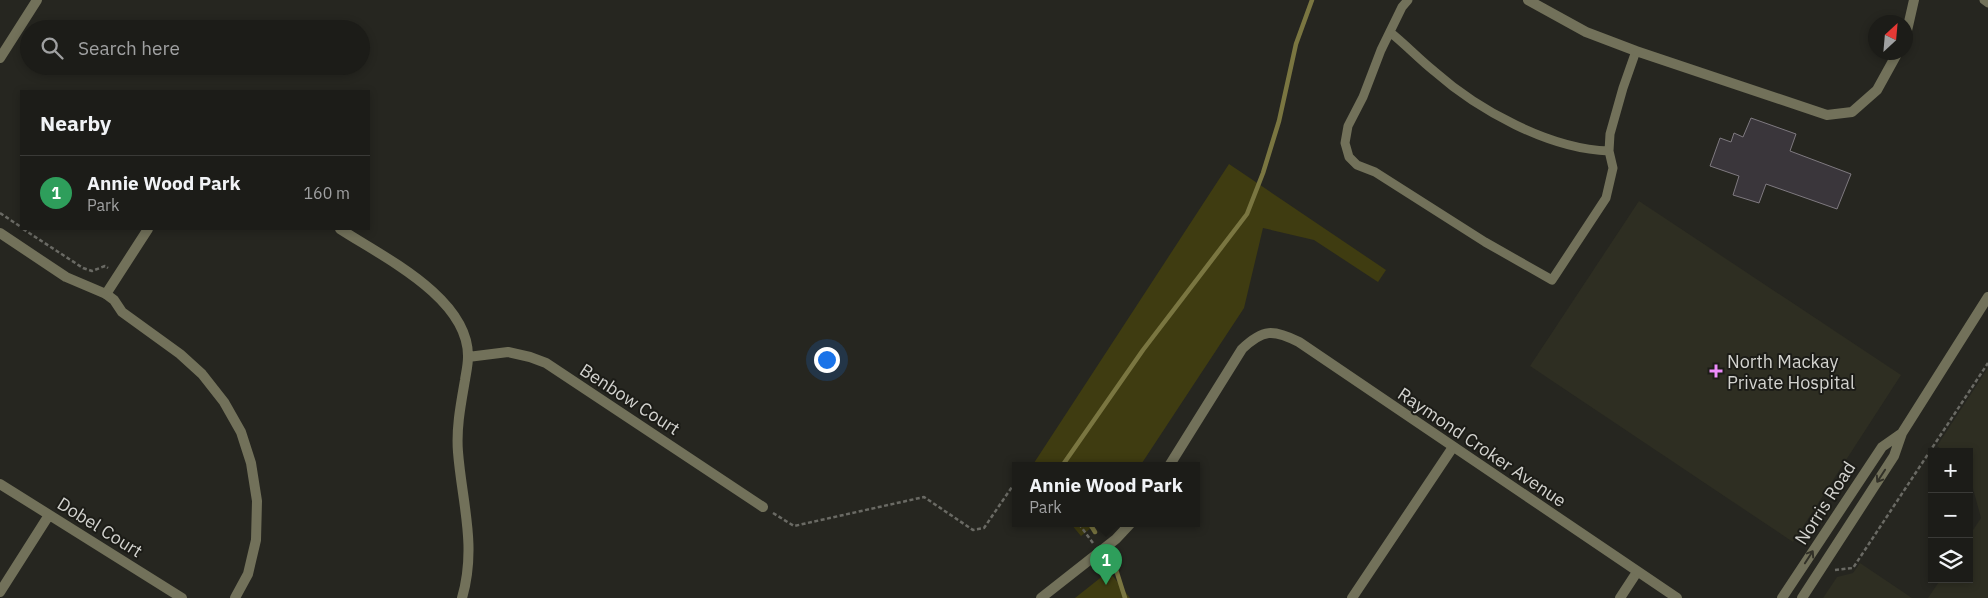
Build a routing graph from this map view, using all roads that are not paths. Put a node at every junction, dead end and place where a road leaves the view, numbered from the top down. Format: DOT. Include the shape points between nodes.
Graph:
graph roads {
  1 [pos="38,0"];
  2 [pos="1408,0"];
  3 [pos="1528,0"];
  4 [pos="1914,0"];
  5 [pos="1984,0"];
  6 [pos="1988,3"];
  7 [pos="1911,15"];
  8 [pos="25,20"];
  9 [pos="20,27"];
  10 [pos="1391,33"];
  11 [pos="1636,51"];
  12 [pos="0,58"];
  13 [pos="1894,60"];
  14 [pos="1609,151"];
  15 [pos="147,230"];
  16 [pos="342,230"];
  17 [pos="0,233"];
  18 [pos="106,294"];
  19 [pos="1988,297"];
  20 [pos="468,357"];
  21 [pos="1902,432"];
  22 [pos="1453,447"];
  23 [pos="1172,462"];
  24 [pos="0,484"];
  25 [pos="763,506"];
  26 [pos="49,515"];
  27 [pos="1127,527"];
  28 [pos="1637,572"];
  29 [pos="0,592"];
  30 [pos="182,598"];
  31 [pos="235,598"];
  32 [pos="462,598"];
  33 [pos="1041,598"];
  34 [pos="1352,598"];
  35 [pos="1620,598"];
  36 [pos="1677,598"];
  37 [pos="1782,598"];
  38 [pos="1802,598"];
  1 -- 8 [label="street"];
  2 -- 10 [label="lane"];
  3 -- 11 [label="street" via="1586,32"];
  4 -- 7 [label="street"];
  5 -- 6 [label="lane"];
  9 -- 12 [label="street"];
  10 -- 14 [label="lane" via="1460,91 1516,126 1580,147"];
  10 -- 14 [label="lane" via="1348,126 1345,143 1349,157 1357,165 1374,172 1552,280 1606,198 1613,168"];
  11 -- 13 [label="street" via="1827,115 1852,112 1877,90"];
  11 -- 14 [label="lane" via="1615,114"];
  15 -- 18 [label="street"];
  16 -- 20 [label="street" via="429,288 450,309 463,329"];
  17 -- 18 [label="street" via="66,277"];
  18 -- 31 [label="street" via="122,312 202,374 224,402 241,432 251,463 257,501 256,540 248,574"];
  19 -- 21 [label="street, Norris Road"];
  20 -- 25 [label="street, Benbow Court" via="508,352 546,363"];
  20 -- 32 [label="street" via="458,451 470,548"];
  37 -- 21 [label="street, Norris Road, one-way" via="1882,447"];
  21 -- 38 [label="street, Norris Road, one-way" via="1894,456"];
  22 -- 23 [label="street, Raymond Croker Avenue" via="1299,342 1282,334 1266,333 1254,338 1242,350"];
  22 -- 28 [label="street, Raymond Croker Avenue"];
  22 -- 34 [label="street"];
  24 -- 26 [label="street, Dobel Court"];
  26 -- 29 [label="street"];
  26 -- 30 [label="street, Dobel Court"];
  27 -- 33 [label="street"];
  28 -- 35 [label="street"];
  28 -- 36 [label="street, Raymond Croker Avenue"];
}
